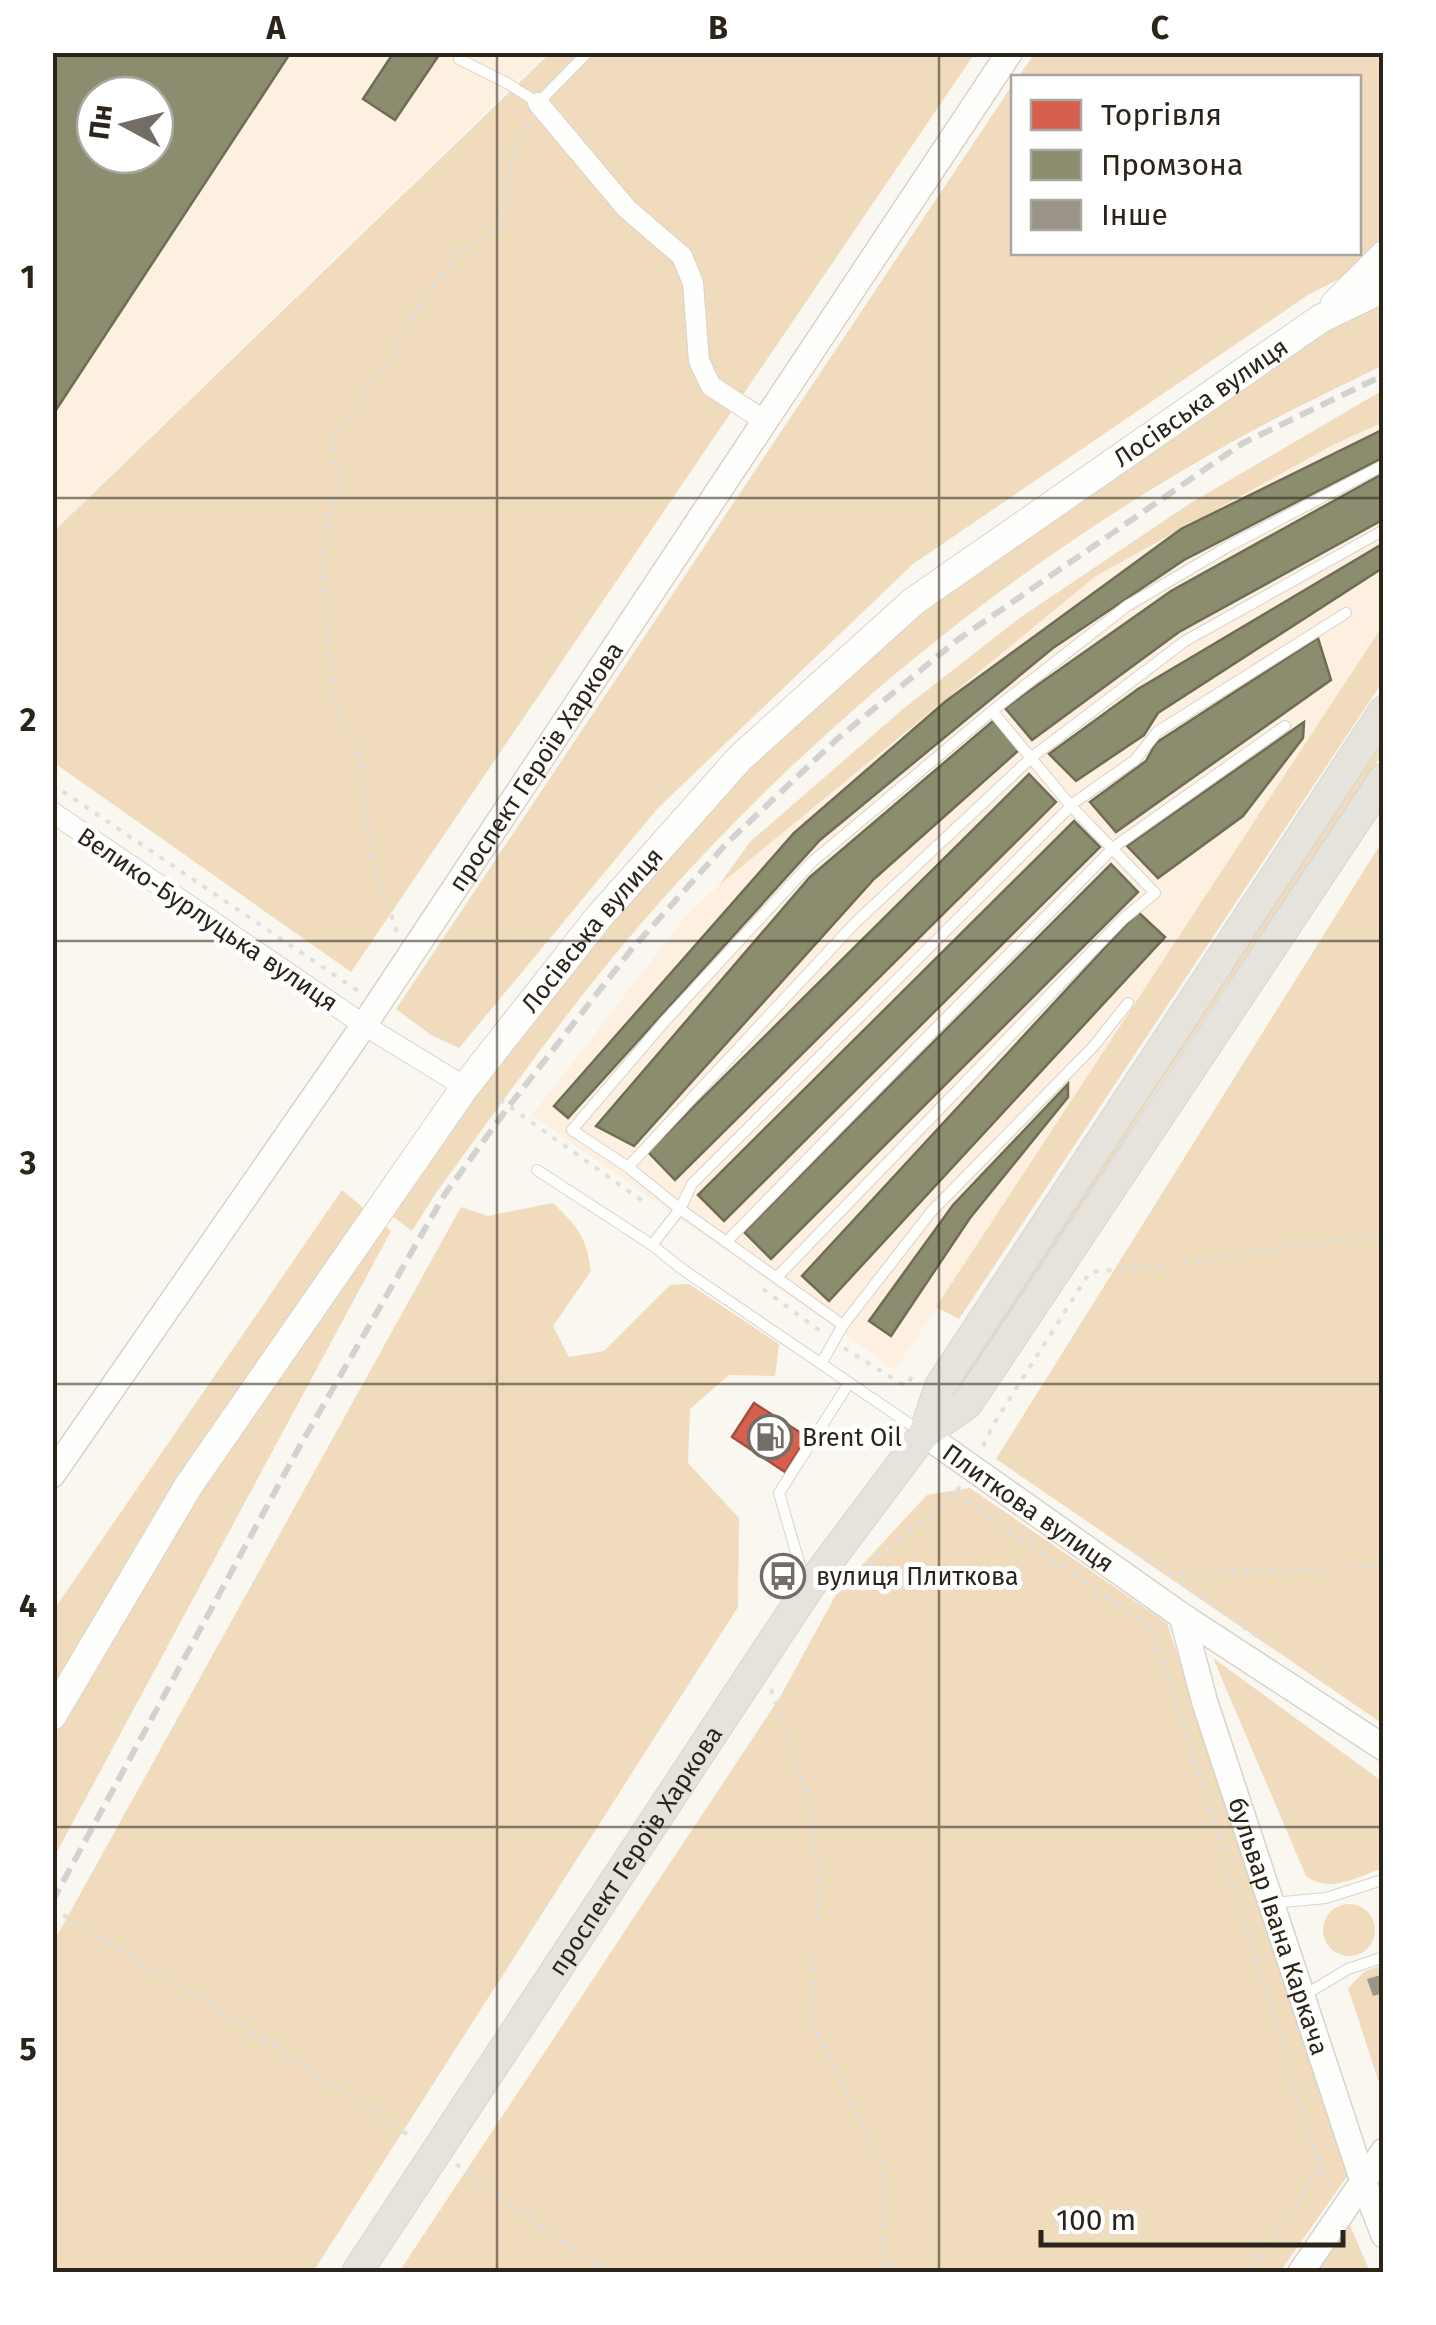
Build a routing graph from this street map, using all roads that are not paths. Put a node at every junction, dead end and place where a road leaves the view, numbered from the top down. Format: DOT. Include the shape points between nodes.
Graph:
graph roads {
  1 [pos="588,52"];
  2 [pos="1010,52"];
  3 [pos="459,59"];
  4 [pos="538,103"];
  5 [pos="1384,255"];
  6 [pos="1384,288"];
  7 [pos="1320,319"];
  8 [pos="765,421"];
  9 [pos="1384,465"];
  10 [pos="1384,530"];
  11 [pos="1346,613"];
  12 [pos="992,711"];
  13 [pos="1384,711"];
  14 [pos="1286,726"];
  15 [pos="1032,757"];
  16 [pos="1384,778"];
  17 [pos="1071,806"];
  18 [pos="52,812"];
  19 [pos="1114,848"];
  20 [pos="1128,1003"];
  21 [pos="371,1015"];
  22 [pos="465,1087"];
  23 [pos="628,1167"];
  24 [pos="536,1170"];
  25 [pos="680,1208"];
  26 [pos="727,1241"];
  27 [pos="652,1245"];
  28 [pos="777,1277"];
  29 [pos="843,1325"];
  30 [pos="821,1364"];
  31 [pos="849,1383"];
  32 [pos="924,1434"];
  33 [pos="52,1475"];
  34 [pos="808,1590"];
  35 [pos="1182,1616"];
  36 [pos="52,1716"];
  37 [pos="1384,1748"];
  38 [pos="1384,1883"];
  39 [pos="1271,1903"];
  40 [pos="1384,1957"];
  41 [pos="1302,1997"];
  42 [pos="1384,2151"];
  43 [pos="1363,2182"];
  44 [pos="1384,2235"];
  45 [pos="358,2272"];
  46 [pos="1301,2272"];
  1 -- 4 [label="lane"];
  2 -- 8 [label="street, проспект Героїв Харкова"];
  3 -- 4 [label="lane"];
  4 -- 8 [label="street" via="627,209 682,256 693,283 699,360 711,386"];
  5 -- 7 [label="main road"];
  6 -- 7 [label="main road"];
  7 -- 22 [label="main road, Лосівська вулиця" via="914,601 740,758 598,918"];
  8 -- 21 [label="street, проспект Героїв Харкова"];
  9 -- 12 [label="lane" via="1127,606"];
  10 -- 15 [label="lane" via="1184,641"];
  11 -- 17 [label="lane" via="1157,732 1135,760"];
  12 -- 15 [label="lane"];
  12 -- 23 [label="lane" via="812,862 572,1130"];
  13 -- 32 [label="main road, проспект Героїв Харкова" via="940,1386"];
  14 -- 19 [label="lane"];
  15 -- 17 [label="lane"];
  15 -- 23 [label="lane" via="855,923"];
  16 -- 32 [label="main road, проспект Героїв Харкова" via="967,1404"];
  17 -- 19 [label="lane"];
  17 -- 25 [label="lane" via="692,1184"];
  18 -- 21 [label="street, Велико-Бурлуцька вулиця"];
  19 -- 26 [label="lane"];
  19 -- 28 [label="lane" via="1155,893"];
  20 -- 29 [label="lane" via="1094,1047 931,1212"];
  21 -- 22 [label="street"];
  21 -- 33 [label="street, проспект Героїв Харкова"];
  22 -- 36 [label="main road, Лосівська вулиця" via="189,1485"];
  23 -- 25 [label="lane"];
  24 -- 27 [label="lane, Плиткова вулиця"];
  25 -- 26 [label="lane"];
  25 -- 27 [label="lane"];
  26 -- 28 [label="lane"];
  27 -- 30 [label="lane, Плиткова вулиця"];
  28 -- 29 [label="lane"];
  29 -- 30 [label="lane"];
  30 -- 31 [label="lane, Плиткова вулиця"];
  31 -- 32 [label="lane, Плиткова вулиця"];
  31 -- 34 [label="lane" via="779,1492"];
  32 -- 34 [label="main road, проспект Героїв Харкова"];
  32 -- 35 [label="street, Плиткова вулиця"];
  34 -- 45 [label="main road, проспект Героїв Харкова"];
  35 -- 37 [label="street, Плиткова вулиця"];
  35 -- 39 [label="street, бульвар Івана Каркача"];
  38 -- 39 [label="lane"];
  39 -- 41 [label="street, бульвар Івана Каркача"];
  40 -- 41 [label="lane"];
  41 -- 43 [label="street, бульвар Івана Каркача"];
  42 -- 43 [label="street"];
  43 -- 44 [label="street, бульвар Івана Каркача"];
  43 -- 46 [label="street"];
}
